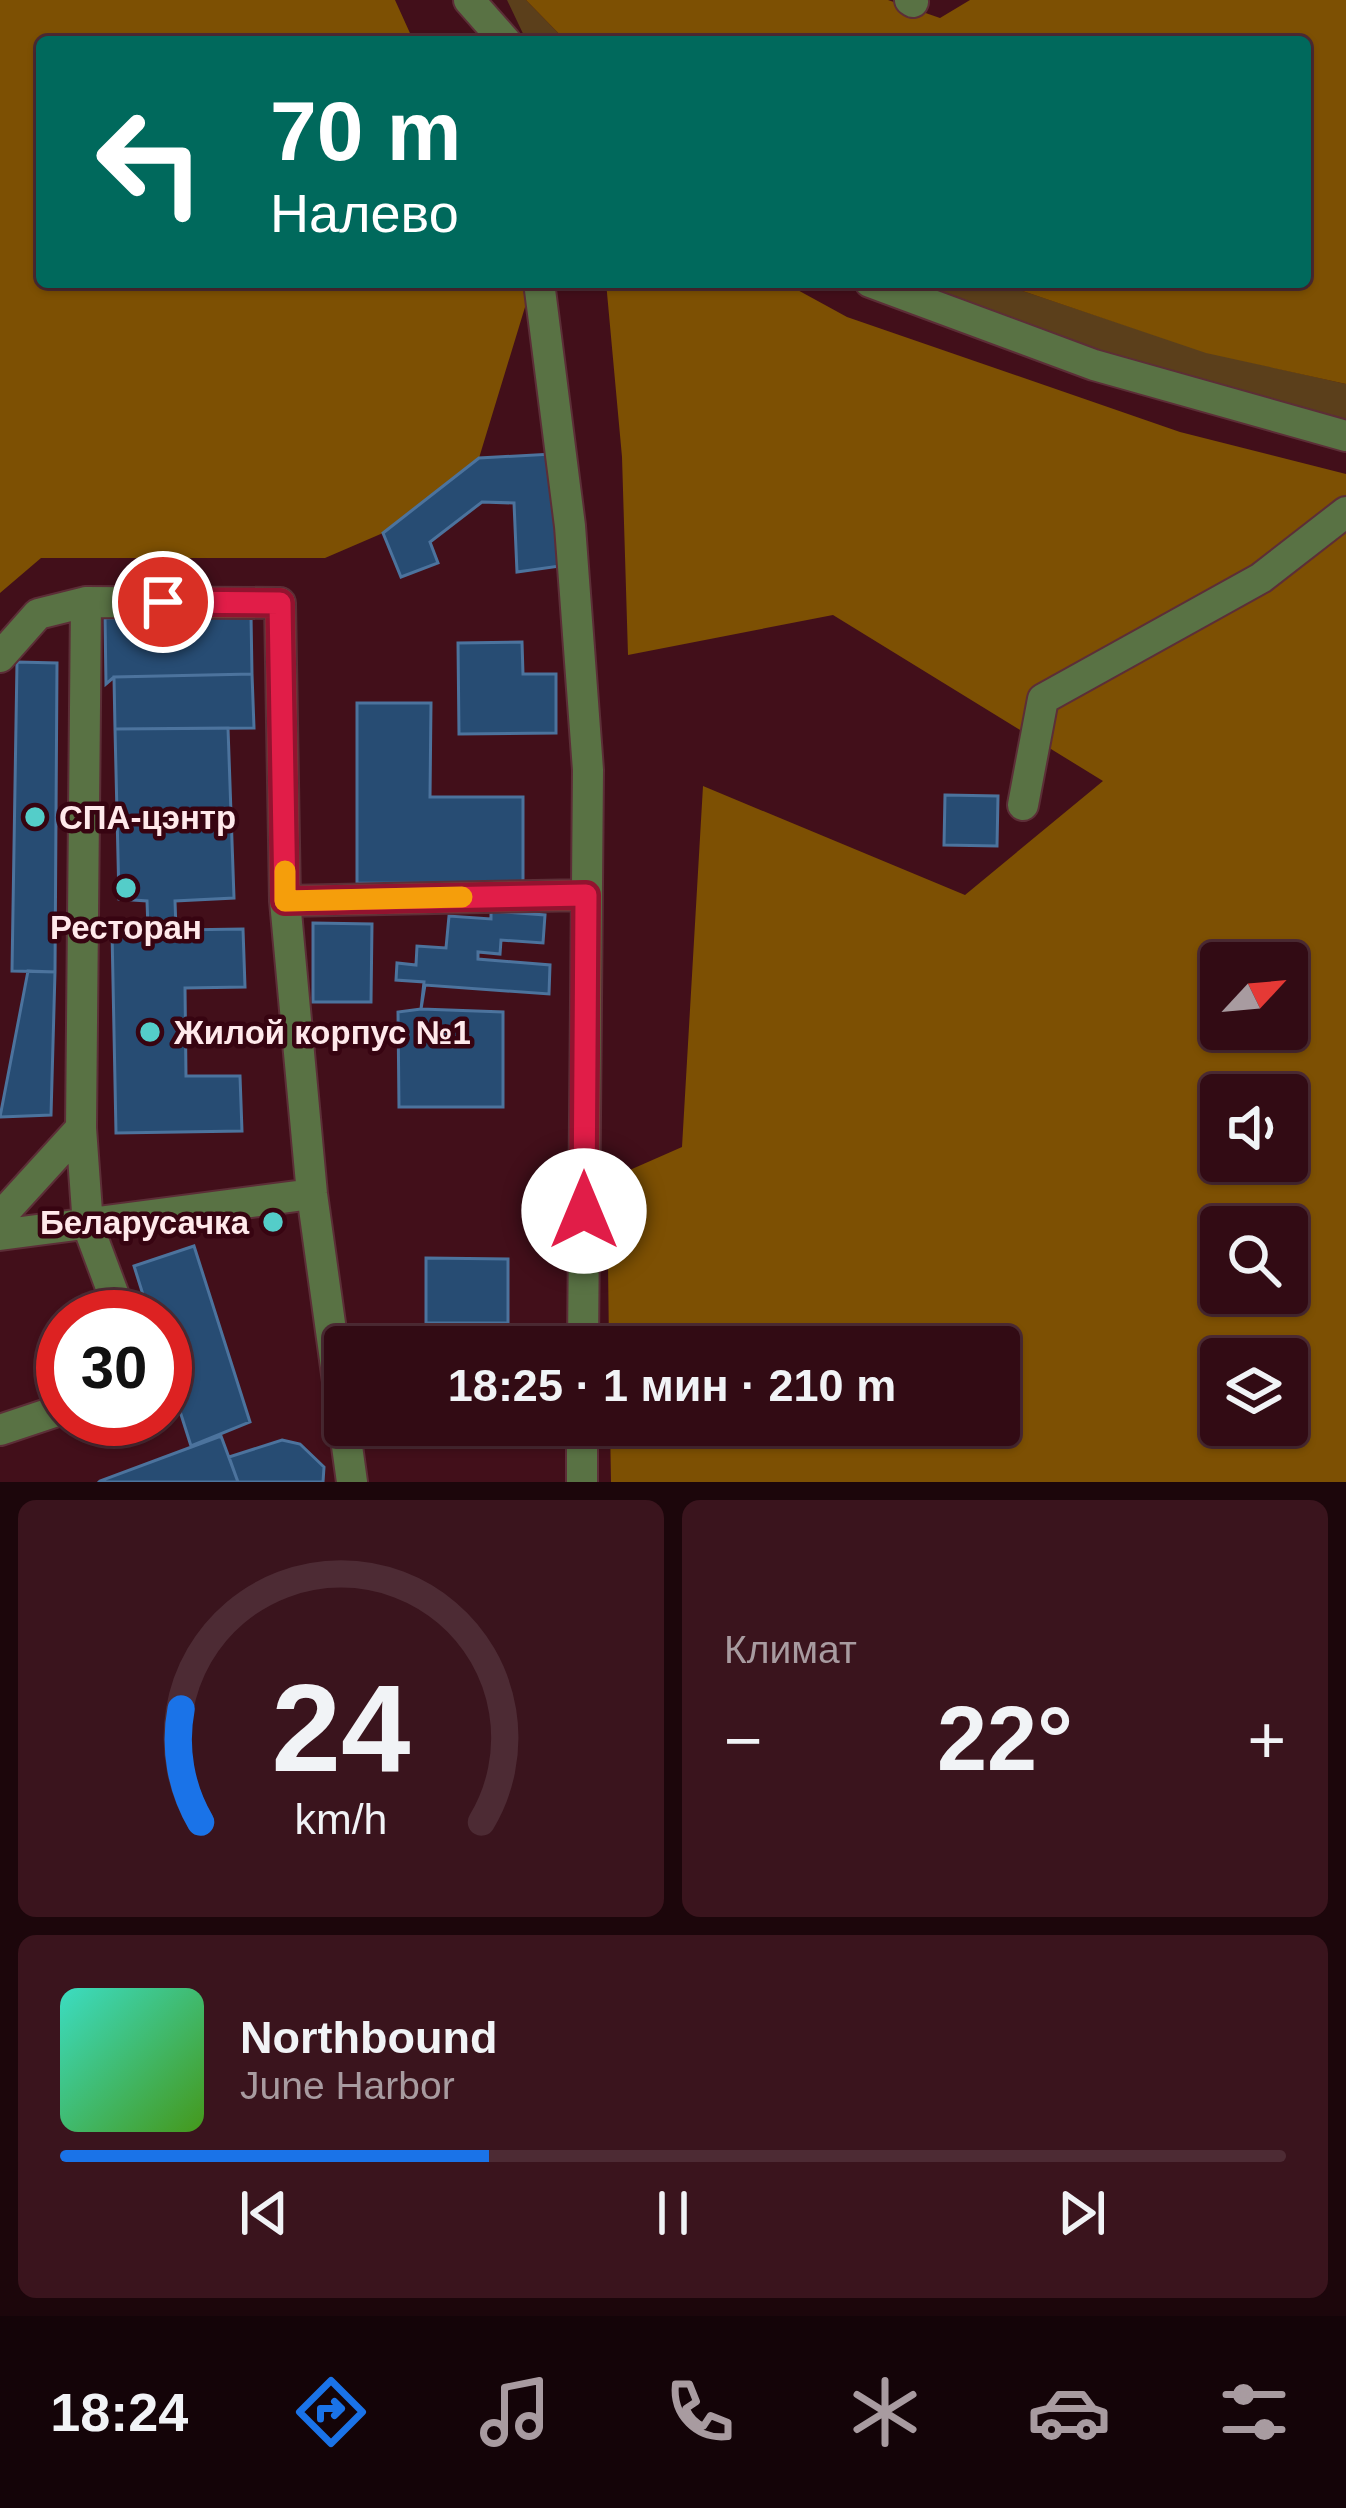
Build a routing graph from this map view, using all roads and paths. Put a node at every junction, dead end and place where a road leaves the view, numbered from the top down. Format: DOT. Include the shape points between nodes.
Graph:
graph roads {
  1 [pos="470,0"];
  2 [pos="501,36"];
  3 [pos="539,288"];
  4 [pos="886,288"];
  5 [pos="1346,436"];
  6 [pos="1346,512"];
  7 [pos="86,602"];
  8 [pos="0,657"];
  9 [pos="1023,805"];
  10 [pos="586,895"];
  11 [pos="285,901"];
  12 [pos="81,1129"];
  13 [pos="312,1194"];
  14 [pos="0,1217"];
  15 [pos="88,1226"];
  16 [pos="0,1235"];
  17 [pos="112,1290"];
  18 [pos="583,1326"];
  19 [pos="36,1418"];
  20 [pos="0,1430"];
  21 [pos="582,1446"];
  22 [pos="352,1482"];
  23 [pos="582,1482"];
  1 -- 2 [label="street"];
  3 -- 10 [label="street" via="581,651"];
  4 -- 5 [label="street" via="1094,365"];
  6 -- 9 [label="street" via="1261,578 1043,699"];
  7 -- 8 [label="street" via="38,614"];
  7 -- 11 [label="street" via="280,603"];
  7 -- 12 [label="street"];
  10 -- 11 [label="street"];
  10 -- 18 [label="street"];
  11 -- 13 [label="street"];
  12 -- 14 [label="street"];
  12 -- 15 [label="street"];
  13 -- 15 [label="street"];
  13 -- 22 [label="street"];
  15 -- 16 [label="street"];
  15 -- 17 [label="street"];
  19 -- 20 [label="street"];
  21 -- 23 [label="street"];
}
